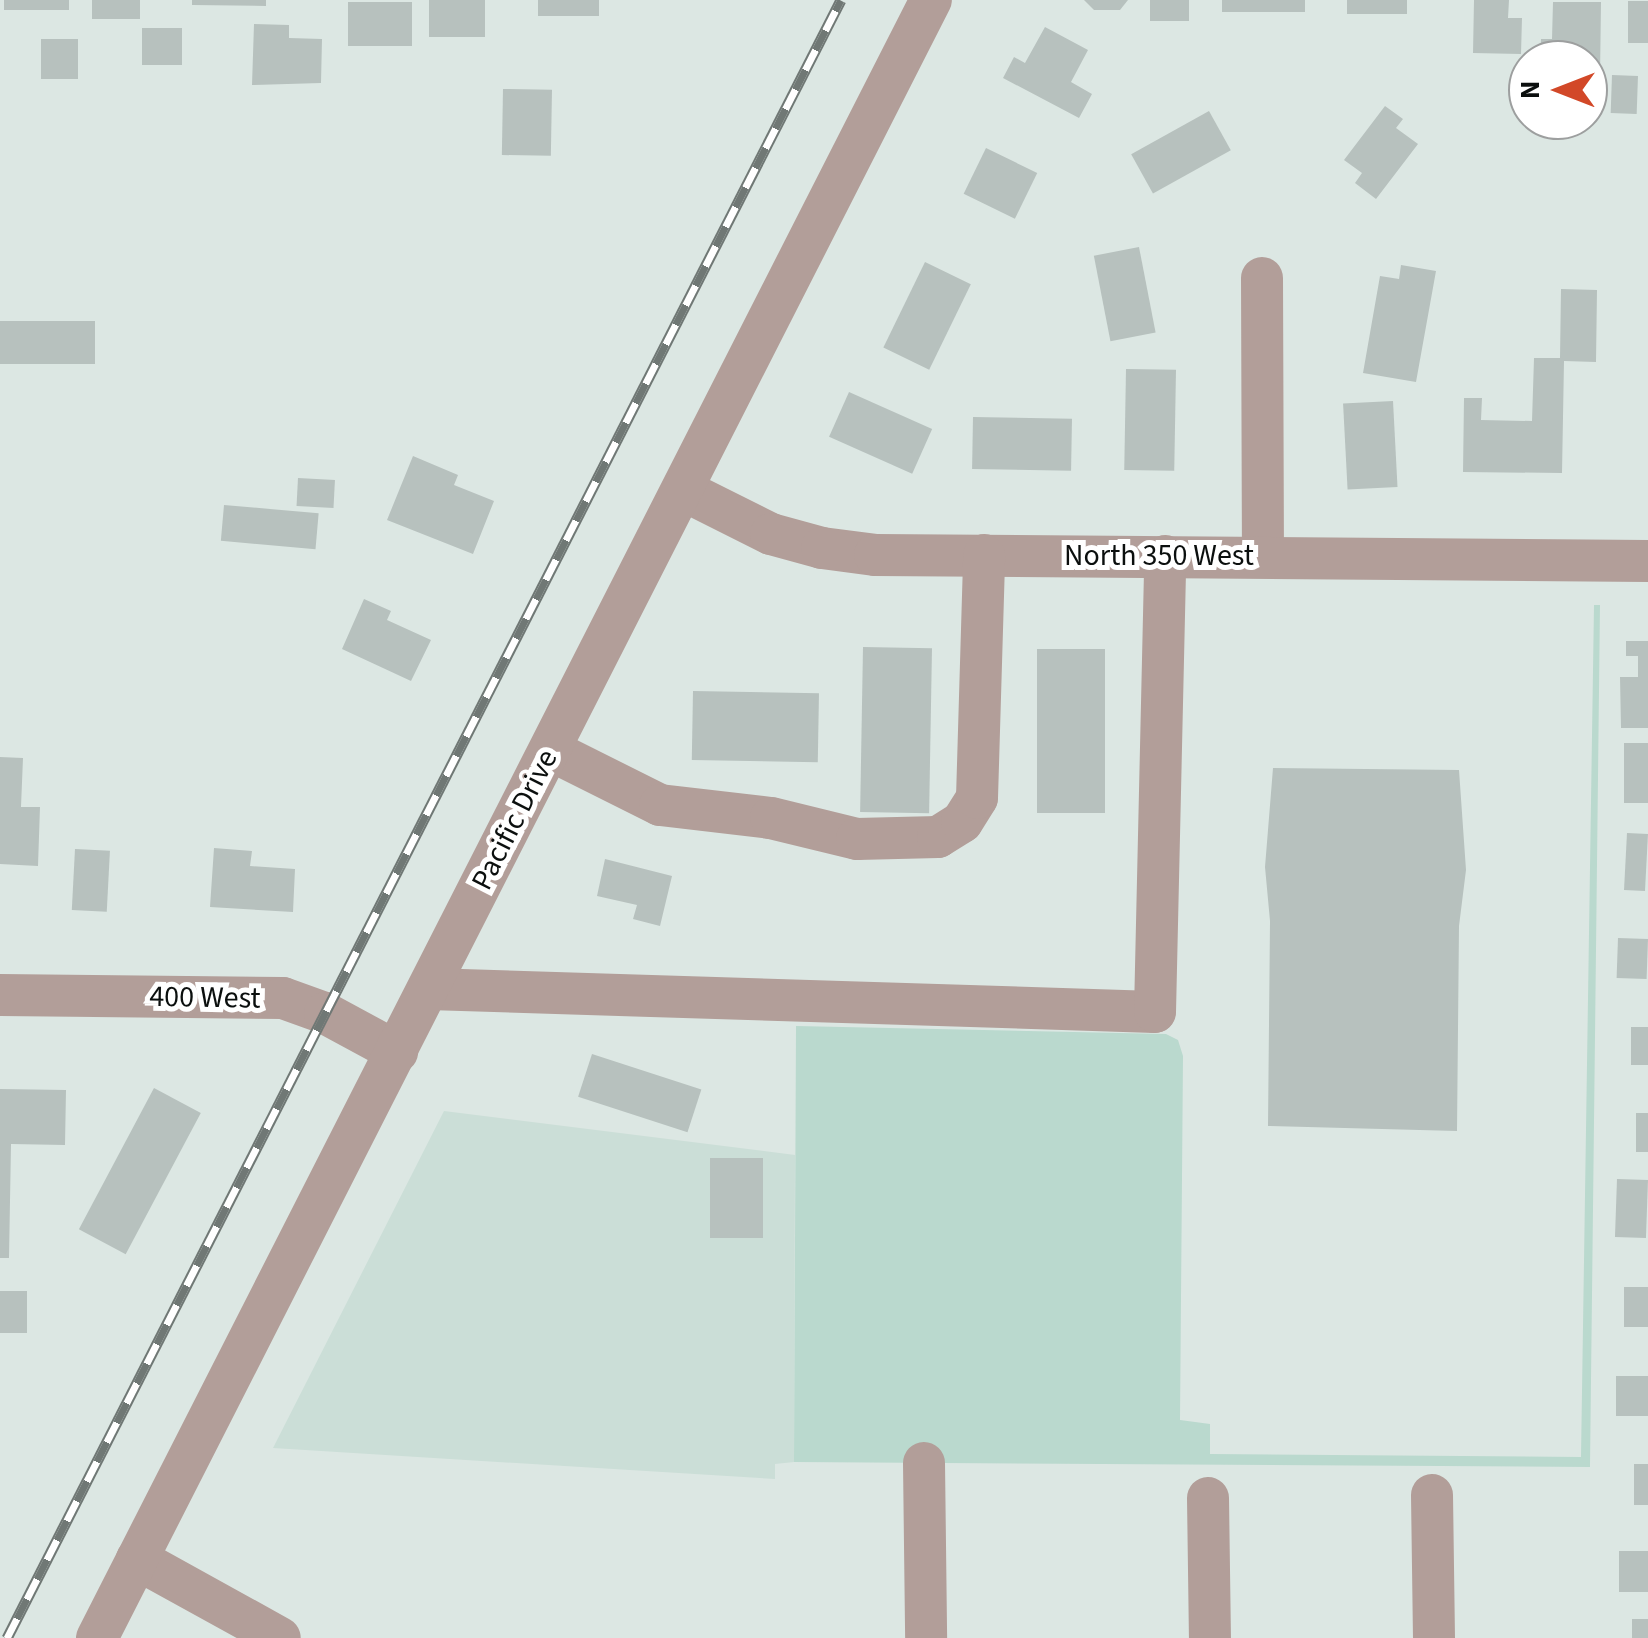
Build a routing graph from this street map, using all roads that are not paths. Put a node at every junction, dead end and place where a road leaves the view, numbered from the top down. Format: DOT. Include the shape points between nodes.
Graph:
graph roads {
  1 [pos="930,0"];
  2 [pos="1262,278"];
  3 [pos="683,490"];
  4 [pos="984,555"];
  5 [pos="1165,556"];
  6 [pos="1264,556"];
  7 [pos="1648,561"];
  8 [pos="550,750"];
  9 [pos="429,989"];
  10 [pos="0,996"];
  11 [pos="397,1052"];
  12 [pos="924,1463"];
  13 [pos="1432,1495"];
  14 [pos="1208,1498"];
  15 [pos="137,1559"];
  16 [pos="97,1638"];
  17 [pos="280,1638"];
  18 [pos="926,1638"];
  19 [pos="1210,1638"];
  20 [pos="1434,1638"];
  1 -- 3 [label="street, Pacific Drive"];
  2 -- 6 [label="street"];
  3 -- 4 [label="street, North 350 West" via="771,534 822,548"];
  3 -- 8 [label="street, Pacific Drive"];
  4 -- 5 [label="street, North 350 West"];
  4 -- 8 [label="street" via="977,798 962,822 938,837 857,838 771,818 660,806"];
  5 -- 6 [label="street, North 350 West"];
  5 -- 9 [label="street" via="1155,1012"];
  6 -- 7 [label="street, North 350 West"];
  8 -- 9 [label="street, Pacific Drive"];
  9 -- 11 [label="street, Pacific Drive"];
  10 -- 11 [label="street, 400 West" via="283,998"];
  11 -- 15 [label="street, Pacific Drive"];
  12 -- 18 [label="street"];
  13 -- 20 [label="street"];
  14 -- 19 [label="street"];
  15 -- 16 [label="street, Pacific Drive"];
  15 -- 17 [label="street"];
}
